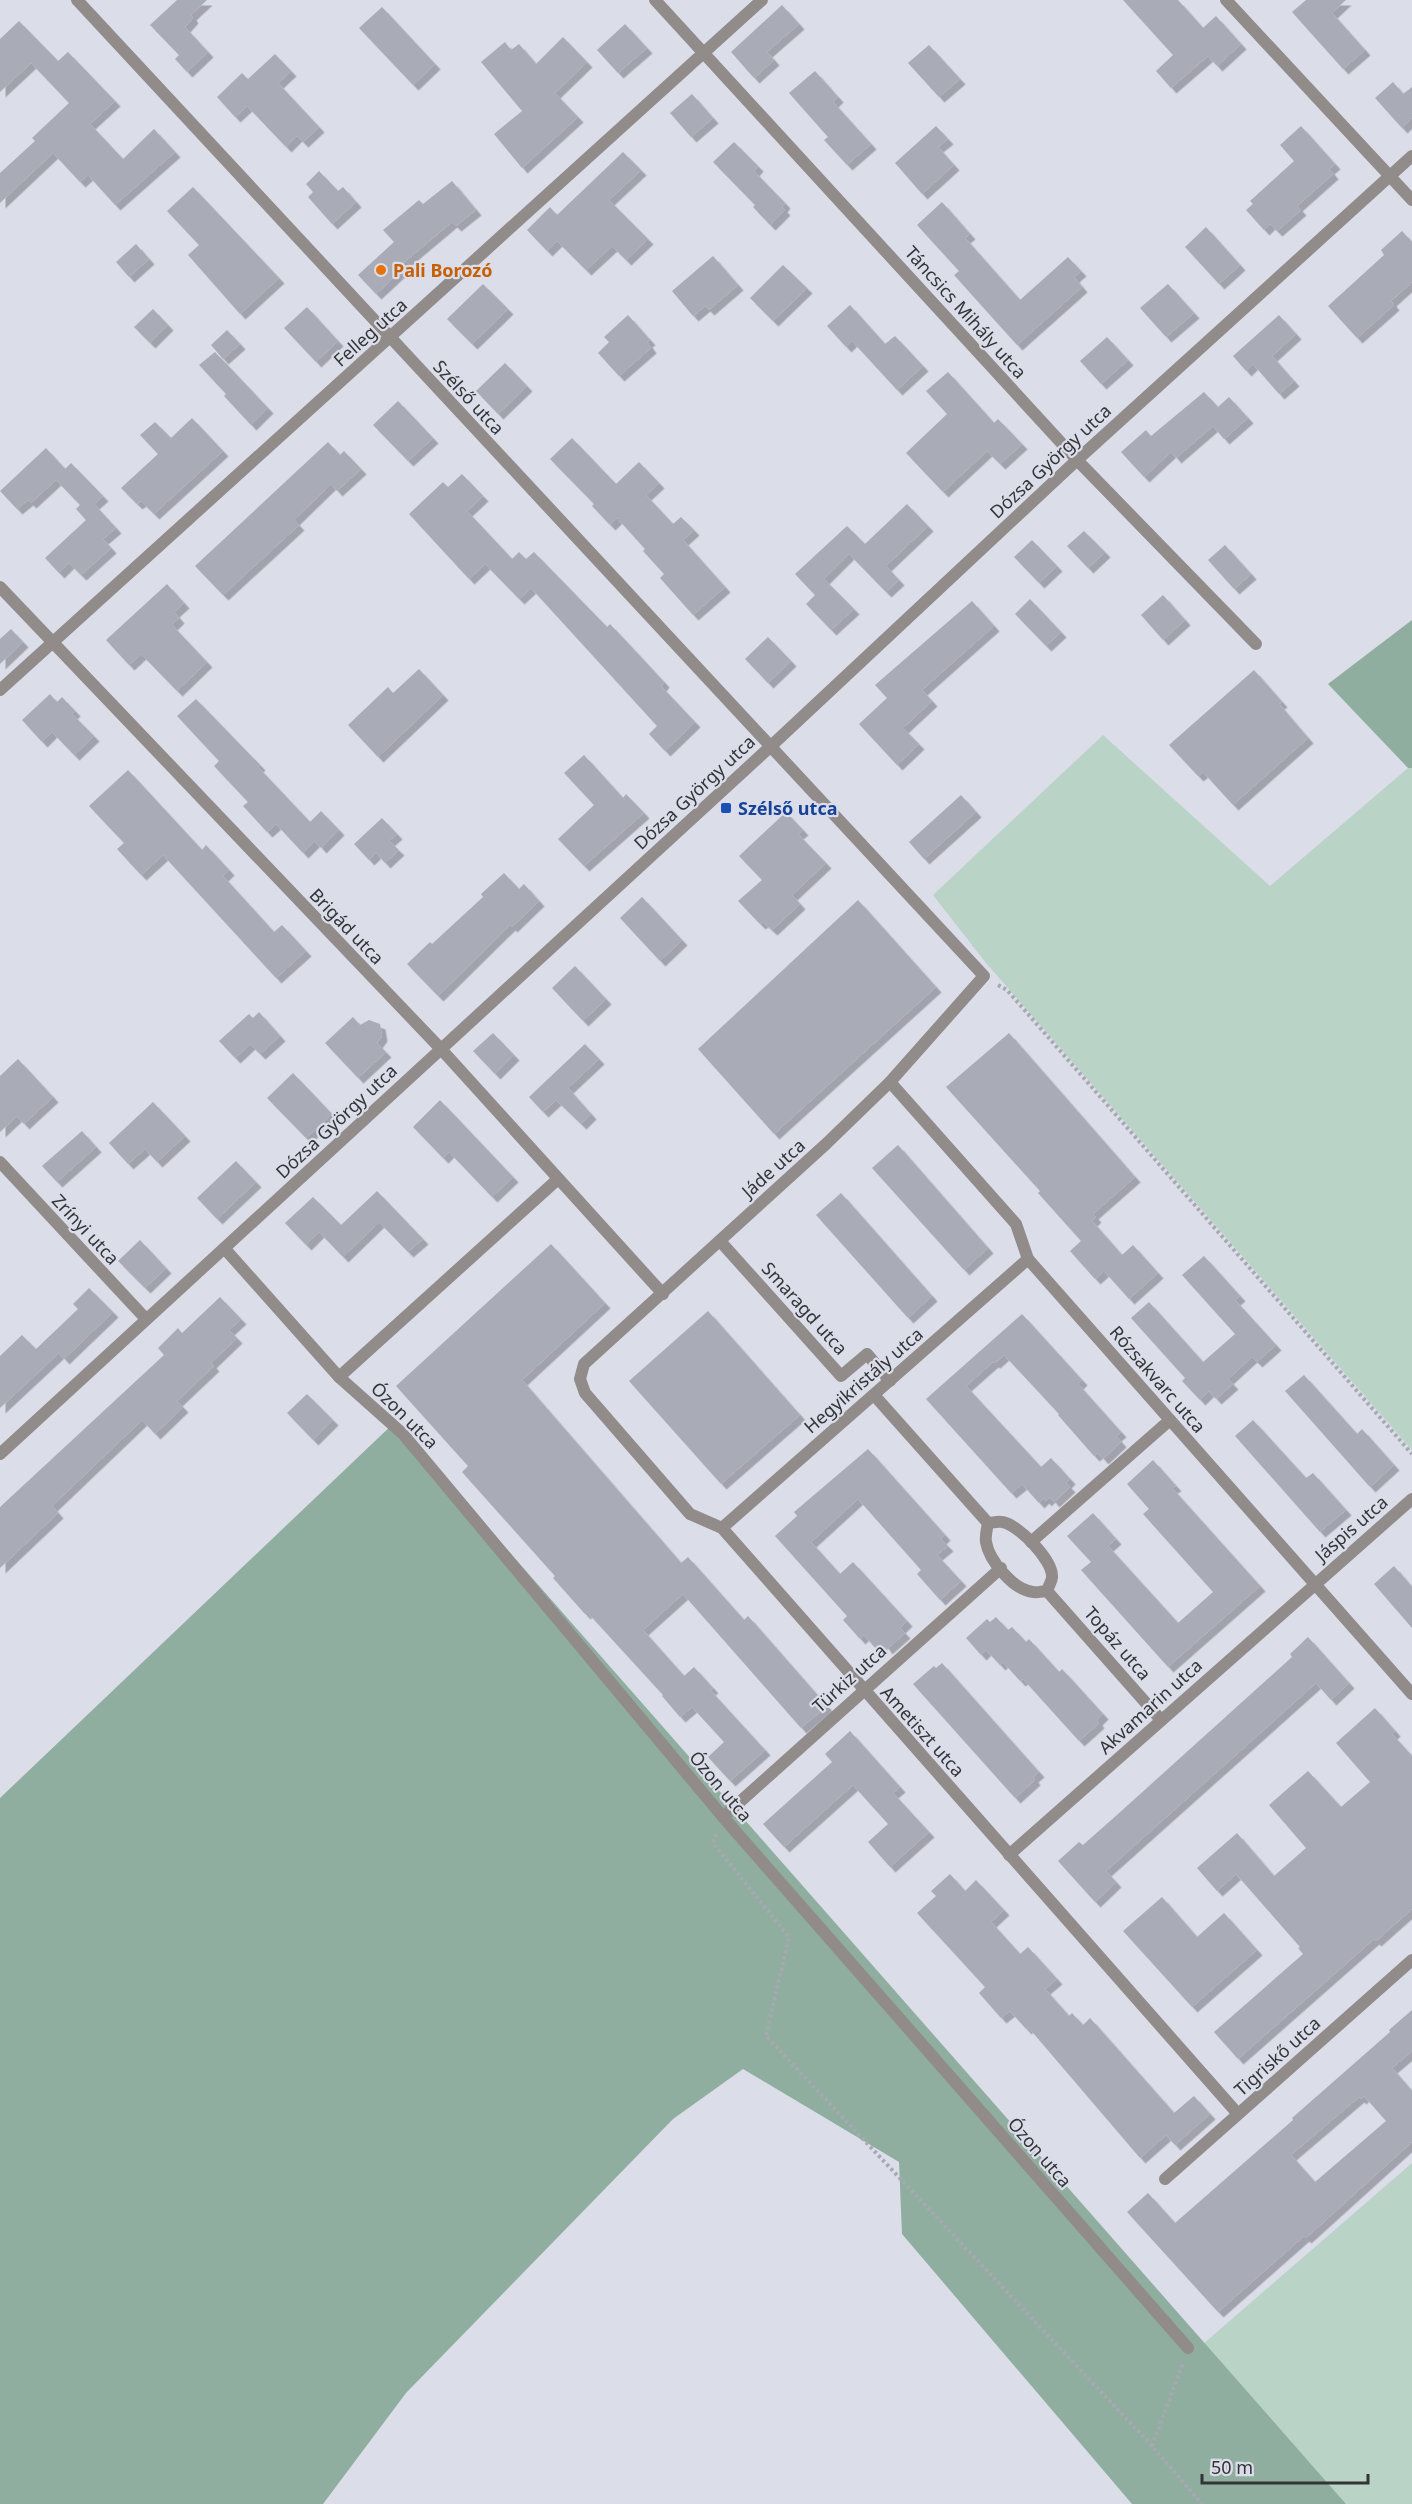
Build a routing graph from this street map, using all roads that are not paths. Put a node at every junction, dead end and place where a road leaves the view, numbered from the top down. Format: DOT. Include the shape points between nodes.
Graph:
graph roads {
  1 [pos="77,0"];
  2 [pos="655,0"];
  3 [pos="762,0"];
  4 [pos="1226,0"];
  5 [pos="704,53"];
  6 [pos="1412,156"];
  7 [pos="1390,176"];
  8 [pos="1412,200"];
  9 [pos="390,339"];
  10 [pos="1077,460"];
  11 [pos="0,587"];
  12 [pos="52,643"];
  13 [pos="1256,644"];
  14 [pos="0,690"];
  15 [pos="770,747"];
  16 [pos="984,976"];
  17 [pos="441,1049"];
  18 [pos="890,1082"];
  19 [pos="0,1162"];
  20 [pos="558,1179"];
  21 [pos="720,1241"];
  22 [pos="225,1249"];
  23 [pos="1028,1259"];
  24 [pos="663,1294"];
  25 [pos="146,1319"];
  26 [pos="339,1377"];
  27 [pos="580,1379"];
  28 [pos="890,1381"];
  29 [pos="874,1395"];
  30 [pos="1170,1420"];
  31 [pos="0,1454"];
  32 [pos="1412,1498"];
  33 [pos="988,1523"];
  34 [pos="722,1528"];
  35 [pos="1031,1542"];
  36 [pos="1001,1569"];
  37 [pos="1314,1584"];
  38 [pos="1047,1591"];
  39 [pos="862,1690"];
  40 [pos="1412,1694"];
  41 [pos="1161,1720"];
  42 [pos="723,1817"];
  43 [pos="1009,1855"];
  44 [pos="1412,1960"];
  45 [pos="1238,2114"];
  46 [pos="1165,2179"];
  47 [pos="1188,2348"];
  1 -- 9 [label="street, Szélső utca"];
  2 -- 5 [label="street, Táncsics Mihály utca"];
  3 -- 5 [label="street, Felleg utca"];
  4 -- 7 [label="street"];
  5 -- 9 [label="street, Felleg utca"];
  5 -- 10 [label="street, Táncsics Mihály utca"];
  6 -- 7 [label="street, Dózsa György utca"];
  7 -- 8 [label="street"];
  7 -- 10 [label="street, Dózsa György utca"];
  9 -- 12 [label="street, Felleg utca"];
  9 -- 15 [label="street, Szélső utca"];
  10 -- 13 [label="street, Táncsics Mihály utca"];
  10 -- 15 [label="street, Dózsa György utca"];
  11 -- 12 [label="street, Brigád utca"];
  12 -- 14 [label="street, Felleg utca"];
  12 -- 17 [label="street, Brigád utca"];
  15 -- 16 [label="street, Szélső utca"];
  15 -- 17 [label="street, Dózsa György utca"];
  16 -- 18 [label="street, Jáde utca"];
  17 -- 20 [label="street, Brigád utca"];
  17 -- 22 [label="street, Dózsa György utca"];
  18 -- 21 [label="street, Jáde utca"];
  18 -- 23 [label="street, Rózsakvarc utca" via="1016,1224"];
  19 -- 25 [label="street, Zrínyi utca"];
  20 -- 24 [label="street, Brigád utca"];
  20 -- 26 [label="street"];
  21 -- 24 [label="street, Jáde utca"];
  21 -- 28 [label="street, Smaragd utca" via="841,1376 867,1354"];
  22 -- 25 [label="street, Dózsa György utca"];
  22 -- 26 [label="street, Ózon utca"];
  23 -- 28 [label="street, Hegyikristály utca"];
  23 -- 30 [label="street, Rózsakvarc utca"];
  24 -- 27 [label="street, Jáde utca" via="584,1364"];
  25 -- 31 [label="street, Dózsa György utca"];
  26 -- 42 [label="street, Ózon utca" via="403,1434"];
  27 -- 34 [label="street, Ametiszt utca" via="585,1393 690,1514"];
  28 -- 29 [label="street, Hegyikristály utca"];
  29 -- 33 [label="street"];
  29 -- 34 [label="street, Hegyikristály utca"];
  30 -- 35 [label="street"];
  30 -- 37 [label="street, Rózsakvarc utca"];
  32 -- 37 [label="street, Jáspis utca"];
  33 -- 35 [label="street" via="1004,1522"];
  33 -- 36 [label="street" via="986,1540 990,1555"];
  34 -- 39 [label="street, Ametiszt utca"];
  35 -- 38 [label="street" via="1049,1562 1052,1577"];
  36 -- 38 [label="street" via="1018,1587 1032,1592"];
  36 -- 39 [label="street, Türkiz utca"];
  37 -- 40 [label="street, Rózsakvarc utca"];
  37 -- 41 [label="street, Akvamarin utca"];
  38 -- 41 [label="street, Topáz utca"];
  39 -- 42 [label="street, Türkiz utca"];
  39 -- 43 [label="street, Ametiszt utca"];
  41 -- 43 [label="street, Akvamarin utca"];
  42 -- 47 [label="street, Ózon utca"];
  43 -- 45 [label="street, Ametiszt utca"];
  44 -- 45 [label="street, Tigriskő utca"];
  45 -- 46 [label="street, Tigriskő utca"];
}
